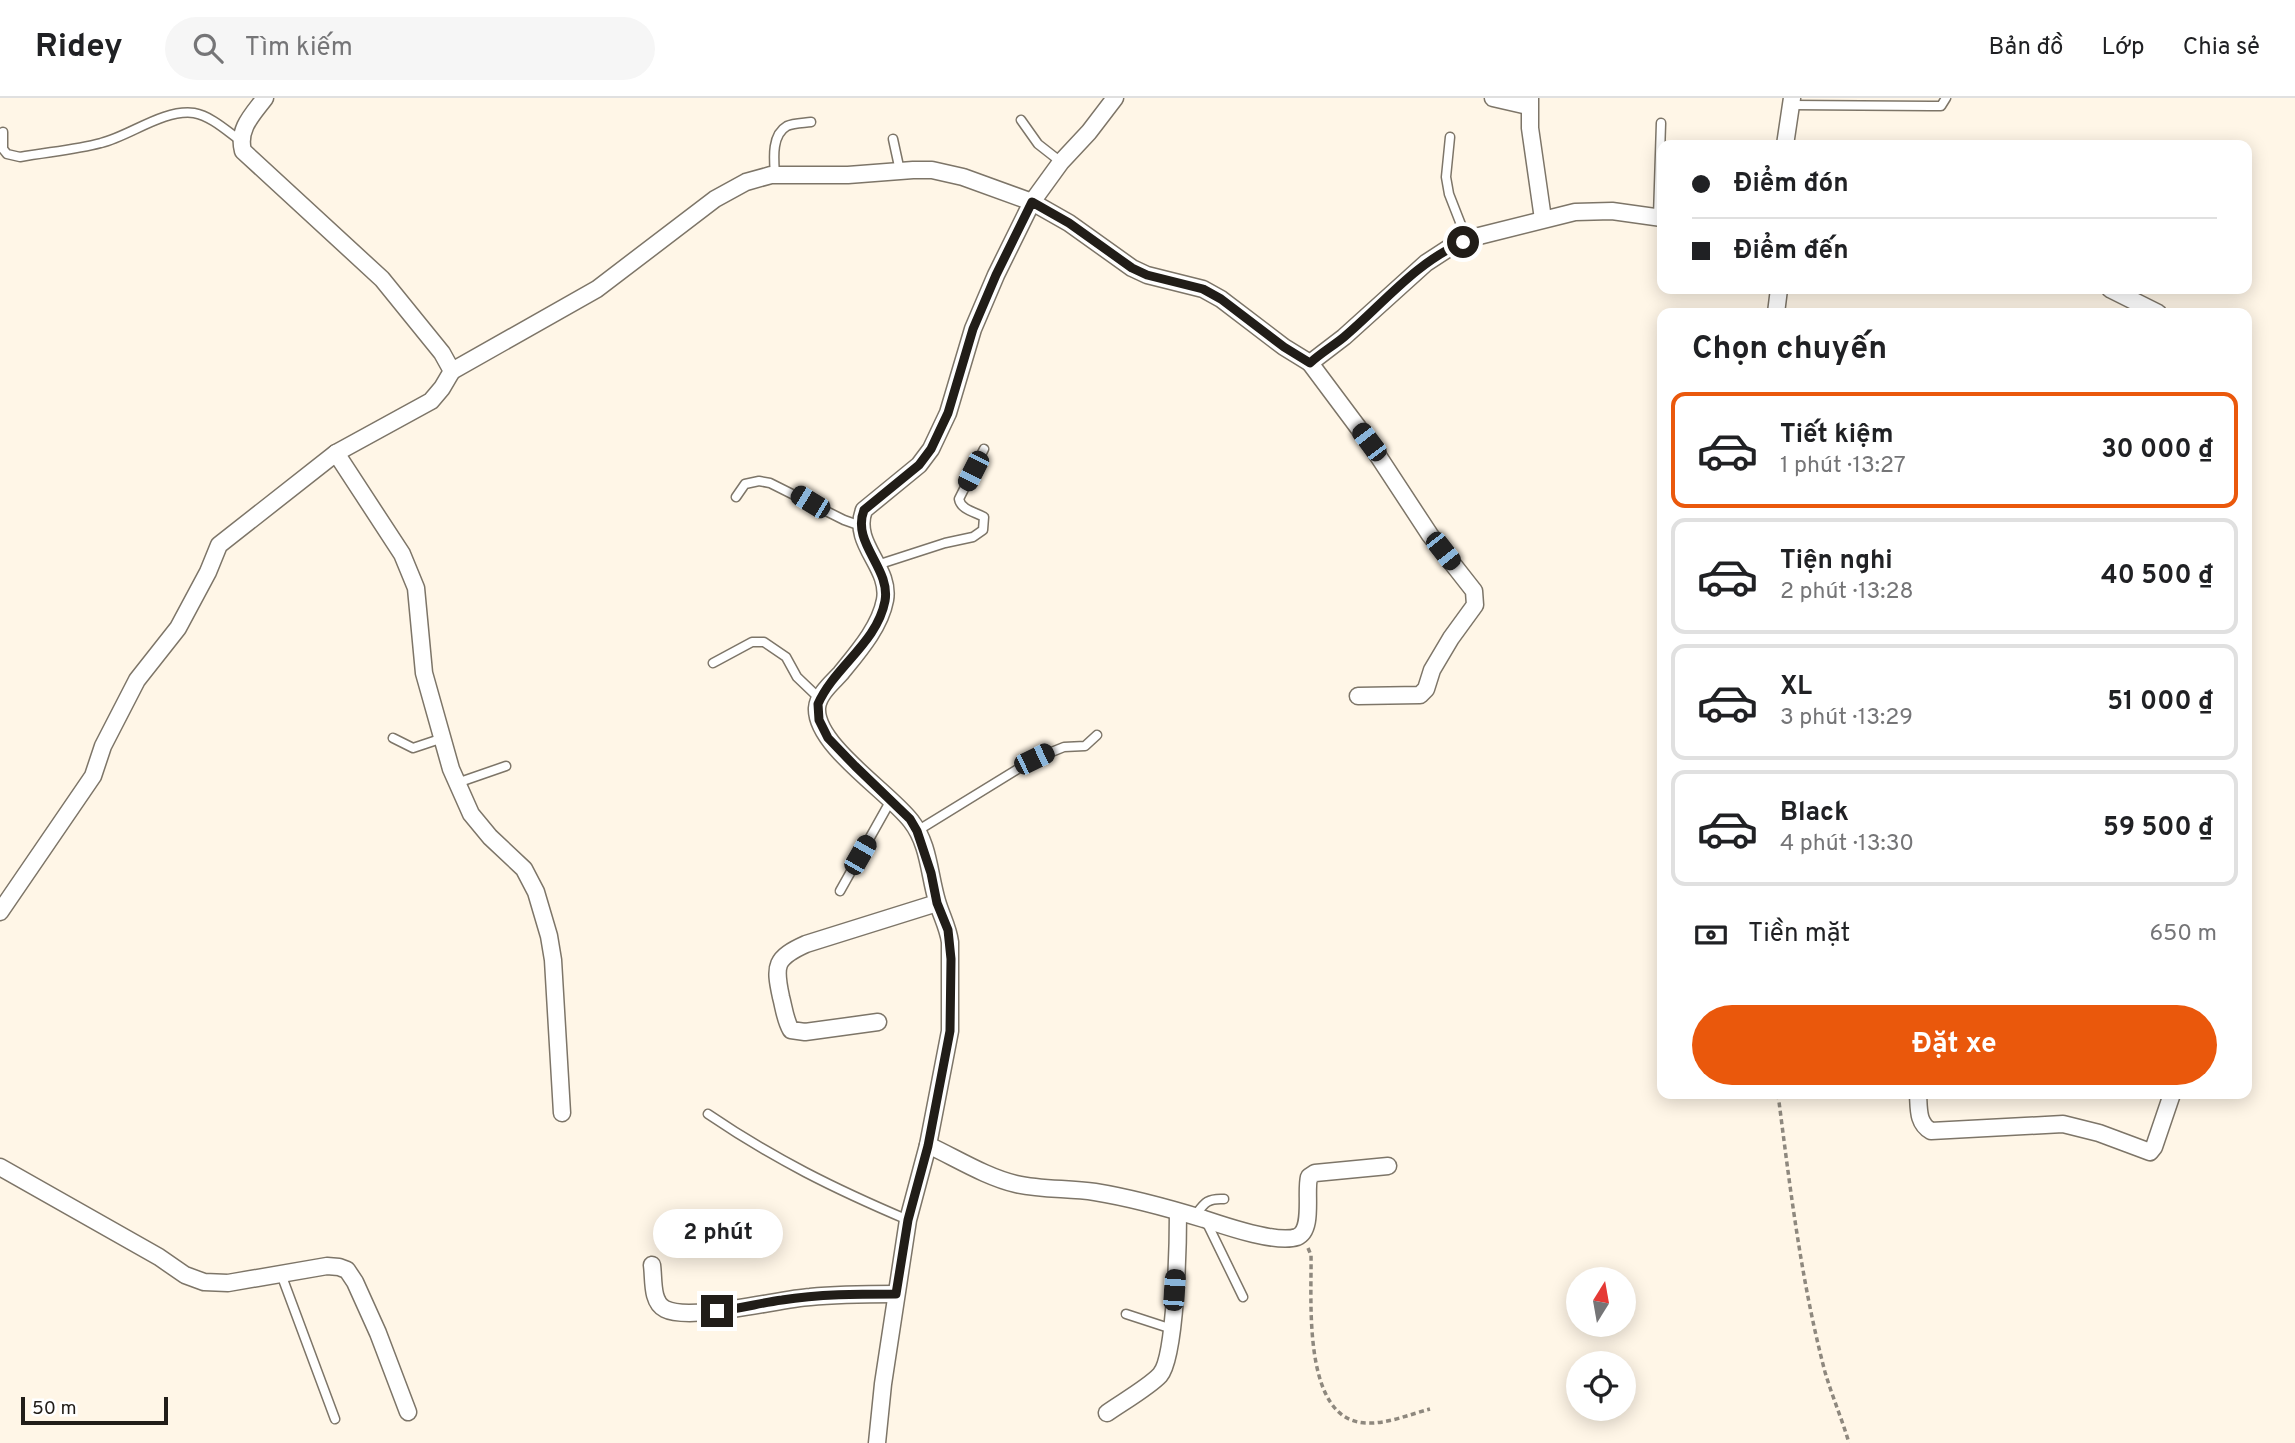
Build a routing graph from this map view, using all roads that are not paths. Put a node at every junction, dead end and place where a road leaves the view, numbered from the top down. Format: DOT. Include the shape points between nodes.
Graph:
graph roads {
  1 [pos="265,98"];
  2 [pos="1115,98"];
  3 [pos="1493,98"];
  4 [pos="1946,98"];
  5 [pos="1791,101"];
  6 [pos="1529,102"];
  7 [pos="1904,102"];
  8 [pos="1021,120"];
  9 [pos="811,122"];
  10 [pos="1661,124"];
  11 [pos="3,132"];
  12 [pos="1450,136"];
  13 [pos="893,139"];
  14 [pos="1661,140"];
  15 [pos="1786,140"];
  16 [pos="241,141"];
  17 [pos="1061,162"];
  18 [pos="900,171"];
  19 [pos="775,175"];
  20 [pos="1032,202"];
  21 [pos="1657,218"];
  22 [pos="1543,219"];
  23 [pos="1467,240"];
  24 [pos="2120,294"];
  25 [pos="2148,308"];
  26 [pos="1310,363"];
  27 [pos="452,371"];
  28 [pos="984,449"];
  29 [pos="336,453"];
  30 [pos="736,497"];
  31 [pos="862,526"];
  32 [pos="877,565"];
  33 [pos="713,663"];
  34 [pos="1358,696"];
  35 [pos="820,699"];
  36 [pos="1097,735"];
  37 [pos="393,738"];
  38 [pos="443,738"];
  39 [pos="506,766"];
  40 [pos="457,783"];
  41 [pos="891,800"];
  42 [pos="917,831"];
  43 [pos="840,891"];
  44 [pos="937,903"];
  45 [pos="0,912"];
  46 [pos="878,1022"];
  47 [pos="1918,1099"];
  48 [pos="2170,1099"];
  49 [pos="562,1113"];
  50 [pos="708,1114"];
  51 [pos="928,1146"];
  52 [pos="1388,1166"];
  53 [pos="0,1167"];
  54 [pos="1224,1199"];
  55 [pos="1192,1216"];
  56 [pos="908,1220"];
  57 [pos="652,1265"];
  58 [pos="281,1274"];
  59 [pos="896,1294"];
  60 [pos="1243,1297"];
  61 [pos="1126,1314"];
  62 [pos="1172,1329"];
  63 [pos="408,1412"];
  64 [pos="1107,1413"];
  65 [pos="335,1419"];
  66 [pos="877,1443"];
  1 -- 16 [label="street" via="245,124"];
  2 -- 17 [label="street"];
  3 -- 6 [label="street"];
  4 -- 7 [label="lane" via="1941,106"];
  5 -- 7 [label="lane"];
  5 -- 15 [label="street"];
  6 -- 22 [label="street"];
  8 -- 17 [label="lane" via="1038,144"];
  9 -- 19 [label="lane" via="788,125 779,134"];
  10 -- 14 [label="lane"];
  11 -- 16 [label="lane" via="3,149 20,157 103,143 131,129 192,113 205,116"];
  12 -- 23 [label="lane" via="1447,186"];
  13 -- 18 [label="lane"];
  16 -- 27 [label="street" via="250,159 382,279"];
  17 -- 20 [label="street"];
  18 -- 19 [label="street"];
  18 -- 20 [label="street" via="932,170 963,177"];
  19 -- 27 [label="street" via="746,182 715,199 597,289"];
  20 -- 26 [label="street" via="1132,268 1203,289 1221,299"];
  20 -- 31 [label="street" via="973,329 940,432 919,465 867,506"];
  21 -- 22 [label="street" via="1591,211"];
  22 -- 23 [label="street"];
  23 -- 26 [label="street" via="1410,275"];
  24 -- 25 [label="street"];
  26 -- 34 [label="street" via="1475,596 1475,604 1420,695"];
  27 -- 29 [label="street" via="442,388 419,409"];
  28 -- 32 [label="lane" via="959,499 965,508 984,517 983,530 973,537"];
  29 -- 38 [label="street" via="402,554 416,588 424,673"];
  29 -- 45 [label="street" via="219,545 178,628 137,680 88,786"];
  30 -- 31 [label="lane" via="745,484 770,482"];
  31 -- 32 [label="street"];
  32 -- 35 [label="street" via="885,590 881,615"];
  33 -- 35 [label="lane" via="752,642 764,642 786,657 797,677"];
  35 -- 41 [label="street" via="818,715 828,738"];
  36 -- 42 [label="lane" via="1085,746 1064,747 1034,759"];
  37 -- 38 [label="lane" via="413,748"];
  38 -- 40 [label="street"];
  39 -- 40 [label="lane"];
  40 -- 49 [label="street" via="471,814 524,869 536,892 553,960"];
  41 -- 42 [label="street"];
  41 -- 43 [label="lane"];
  42 -- 44 [label="street"];
  44 -- 46 [label="street" via="806,944 787,952 777,967 791,1030"];
  44 -- 51 [label="street" via="950,942 950,1031"];
  47 -- 48 [label="street" via="1920,1121 1931,1131 2063,1124 2150,1152"];
  50 -- 56 [label="lane" via="831,1187"];
  51 -- 55 [label="street" via="1016,1184 1094,1192"];
  51 -- 56 [label="street"];
  52 -- 55 [label="street" via="1309,1177 1308,1225 1296,1238 1225,1228"];
  53 -- 58 [label="street" via="185,1275 228,1283"];
  54 -- 55 [label="lane" via="1212,1198"];
  55 -- 60 [label="lane"];
  55 -- 62 [label="street"];
  56 -- 59 [label="street"];
  57 -- 59 [label="street" via="656,1301 664,1309 678,1312 736,1310 809,1297"];
  58 -- 63 [label="street" via="327,1266 346,1270 378,1333"];
  58 -- 65 [label="lane"];
  59 -- 66 [label="street"];
  61 -- 62 [label="lane"];
  62 -- 64 [label="street" via="1161,1374"];
}
